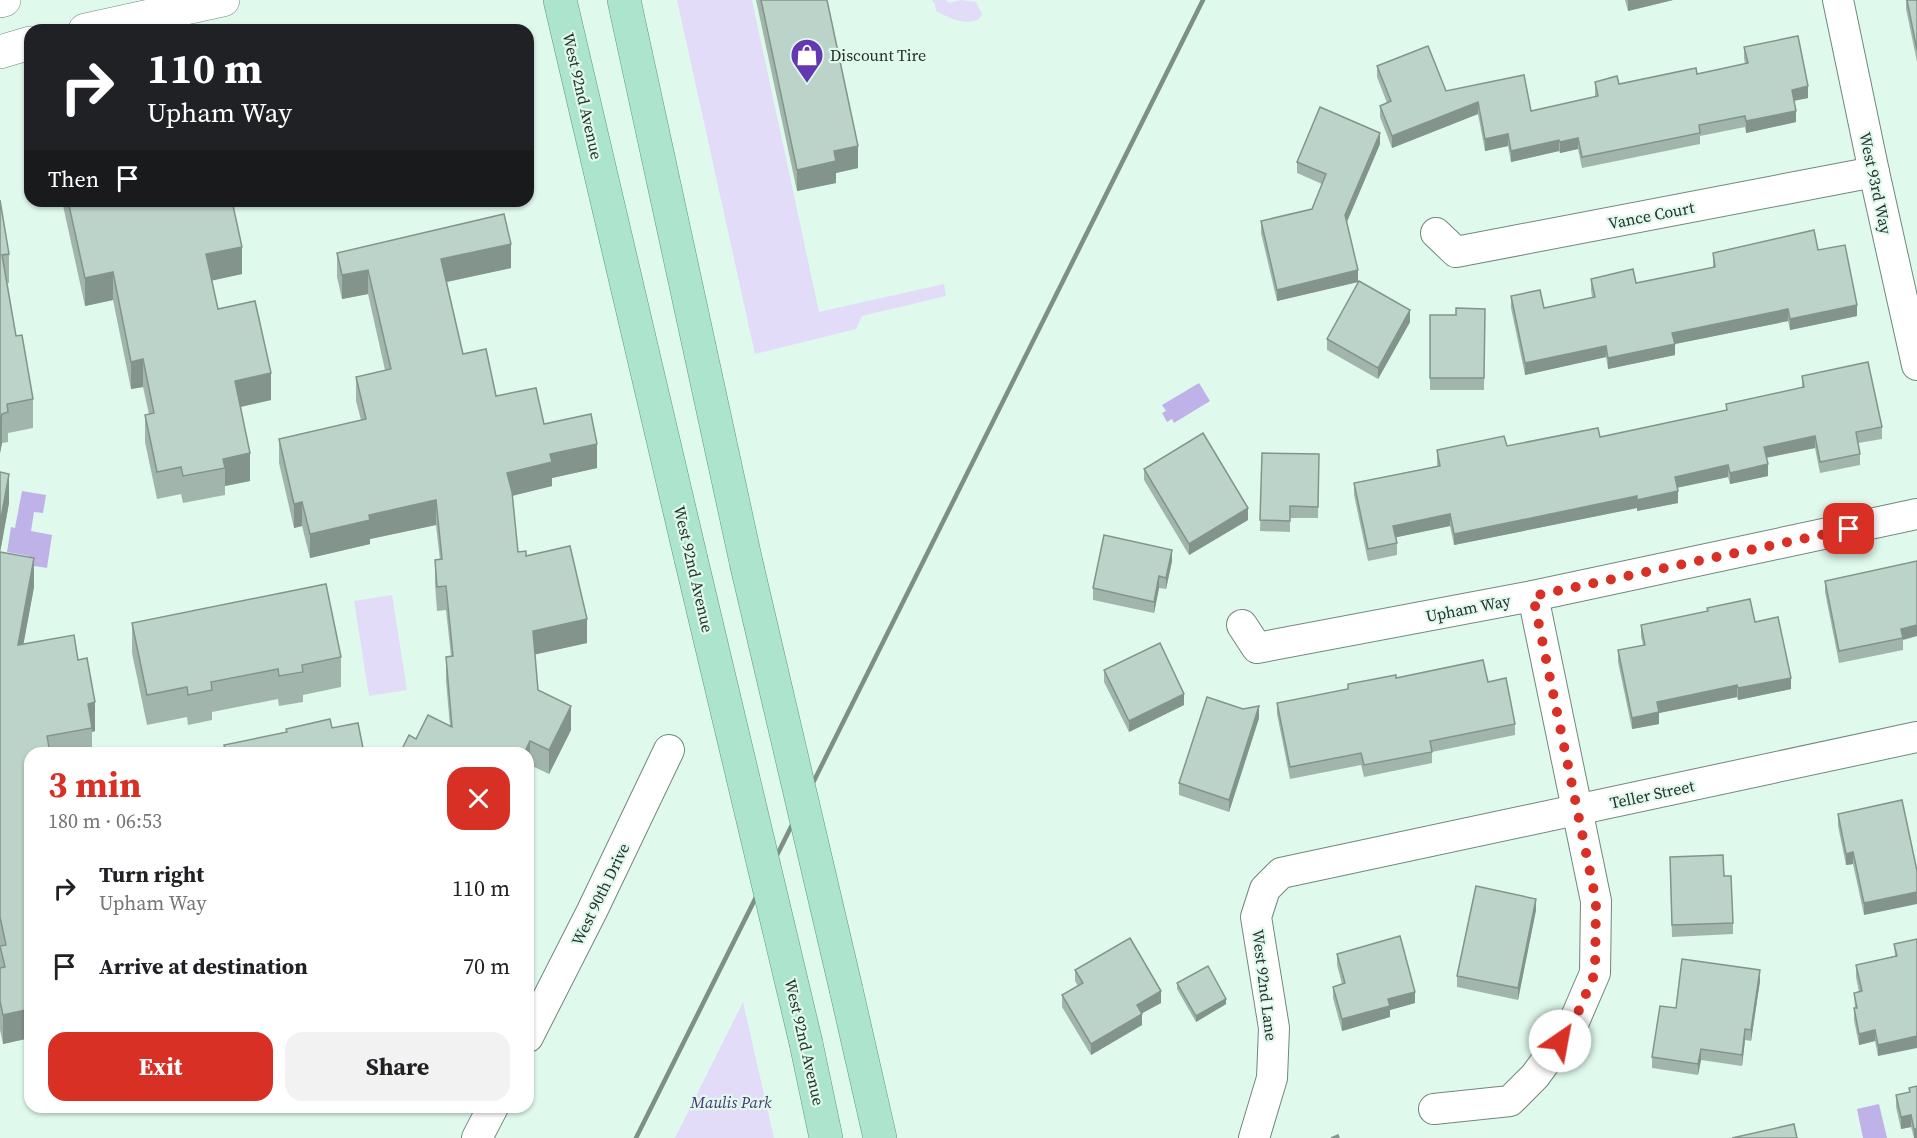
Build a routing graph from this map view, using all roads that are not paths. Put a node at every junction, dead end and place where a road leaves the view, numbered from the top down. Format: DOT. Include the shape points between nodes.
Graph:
graph roads {
  1 [pos="223,0"];
  2 [pos="560,0"];
  3 [pos="624,0"];
  4 [pos="1838,0"];
  5 [pos="113,24"];
  6 [pos="24,45"];
  7 [pos="0,52"];
  8 [pos="1874,172"];
  9 [pos="1436,233"];
  10 [pos="1917,366"];
  11 [pos="1917,514"];
  12 [pos="1533,596"];
  13 [pos="1242,625"];
  14 [pos="1917,737"];
  15 [pos="669,750"];
  16 [pos="1577,810"];
  17 [pos="1281,873"];
  18 [pos="534,1025"];
  19 [pos="1434,1109"];
  20 [pos="490,1113"];
  21 [pos="477,1138"];
  22 [pos="826,1138"];
  23 [pos="880,1138"];
  24 [pos="1254,1138"];
  1 -- 5 [label="street"];
  2 -- 22 [label="main road, West 92nd Avenue, bridge"];
  3 -- 23 [label="main road, bridge" via="746,562"];
  4 -- 8 [label="street, West 93rd Way"];
  6 -- 7 [label="street"];
  8 -- 9 [label="street, Vance Court" via="1456,252"];
  8 -- 10 [label="street, West 93rd Way"];
  11 -- 12 [label="street, Upham Way"];
  12 -- 13 [label="street, Upham Way" via="1257,648"];
  12 -- 16 [label="street"];
  14 -- 16 [label="street, Teller Street"];
  15 -- 18 [label="street, West 90th Drive"];
  16 -- 17 [label="street, Teller Street"];
  16 -- 19 [label="street" via="1596,901 1595,973 1573,1024 1535,1076 1510,1101"];
  17 -- 24 [label="street, West 92nd Lane" via="1265,889 1256,917 1274,1029 1272,1078"];
  20 -- 21 [label="street"];
}
